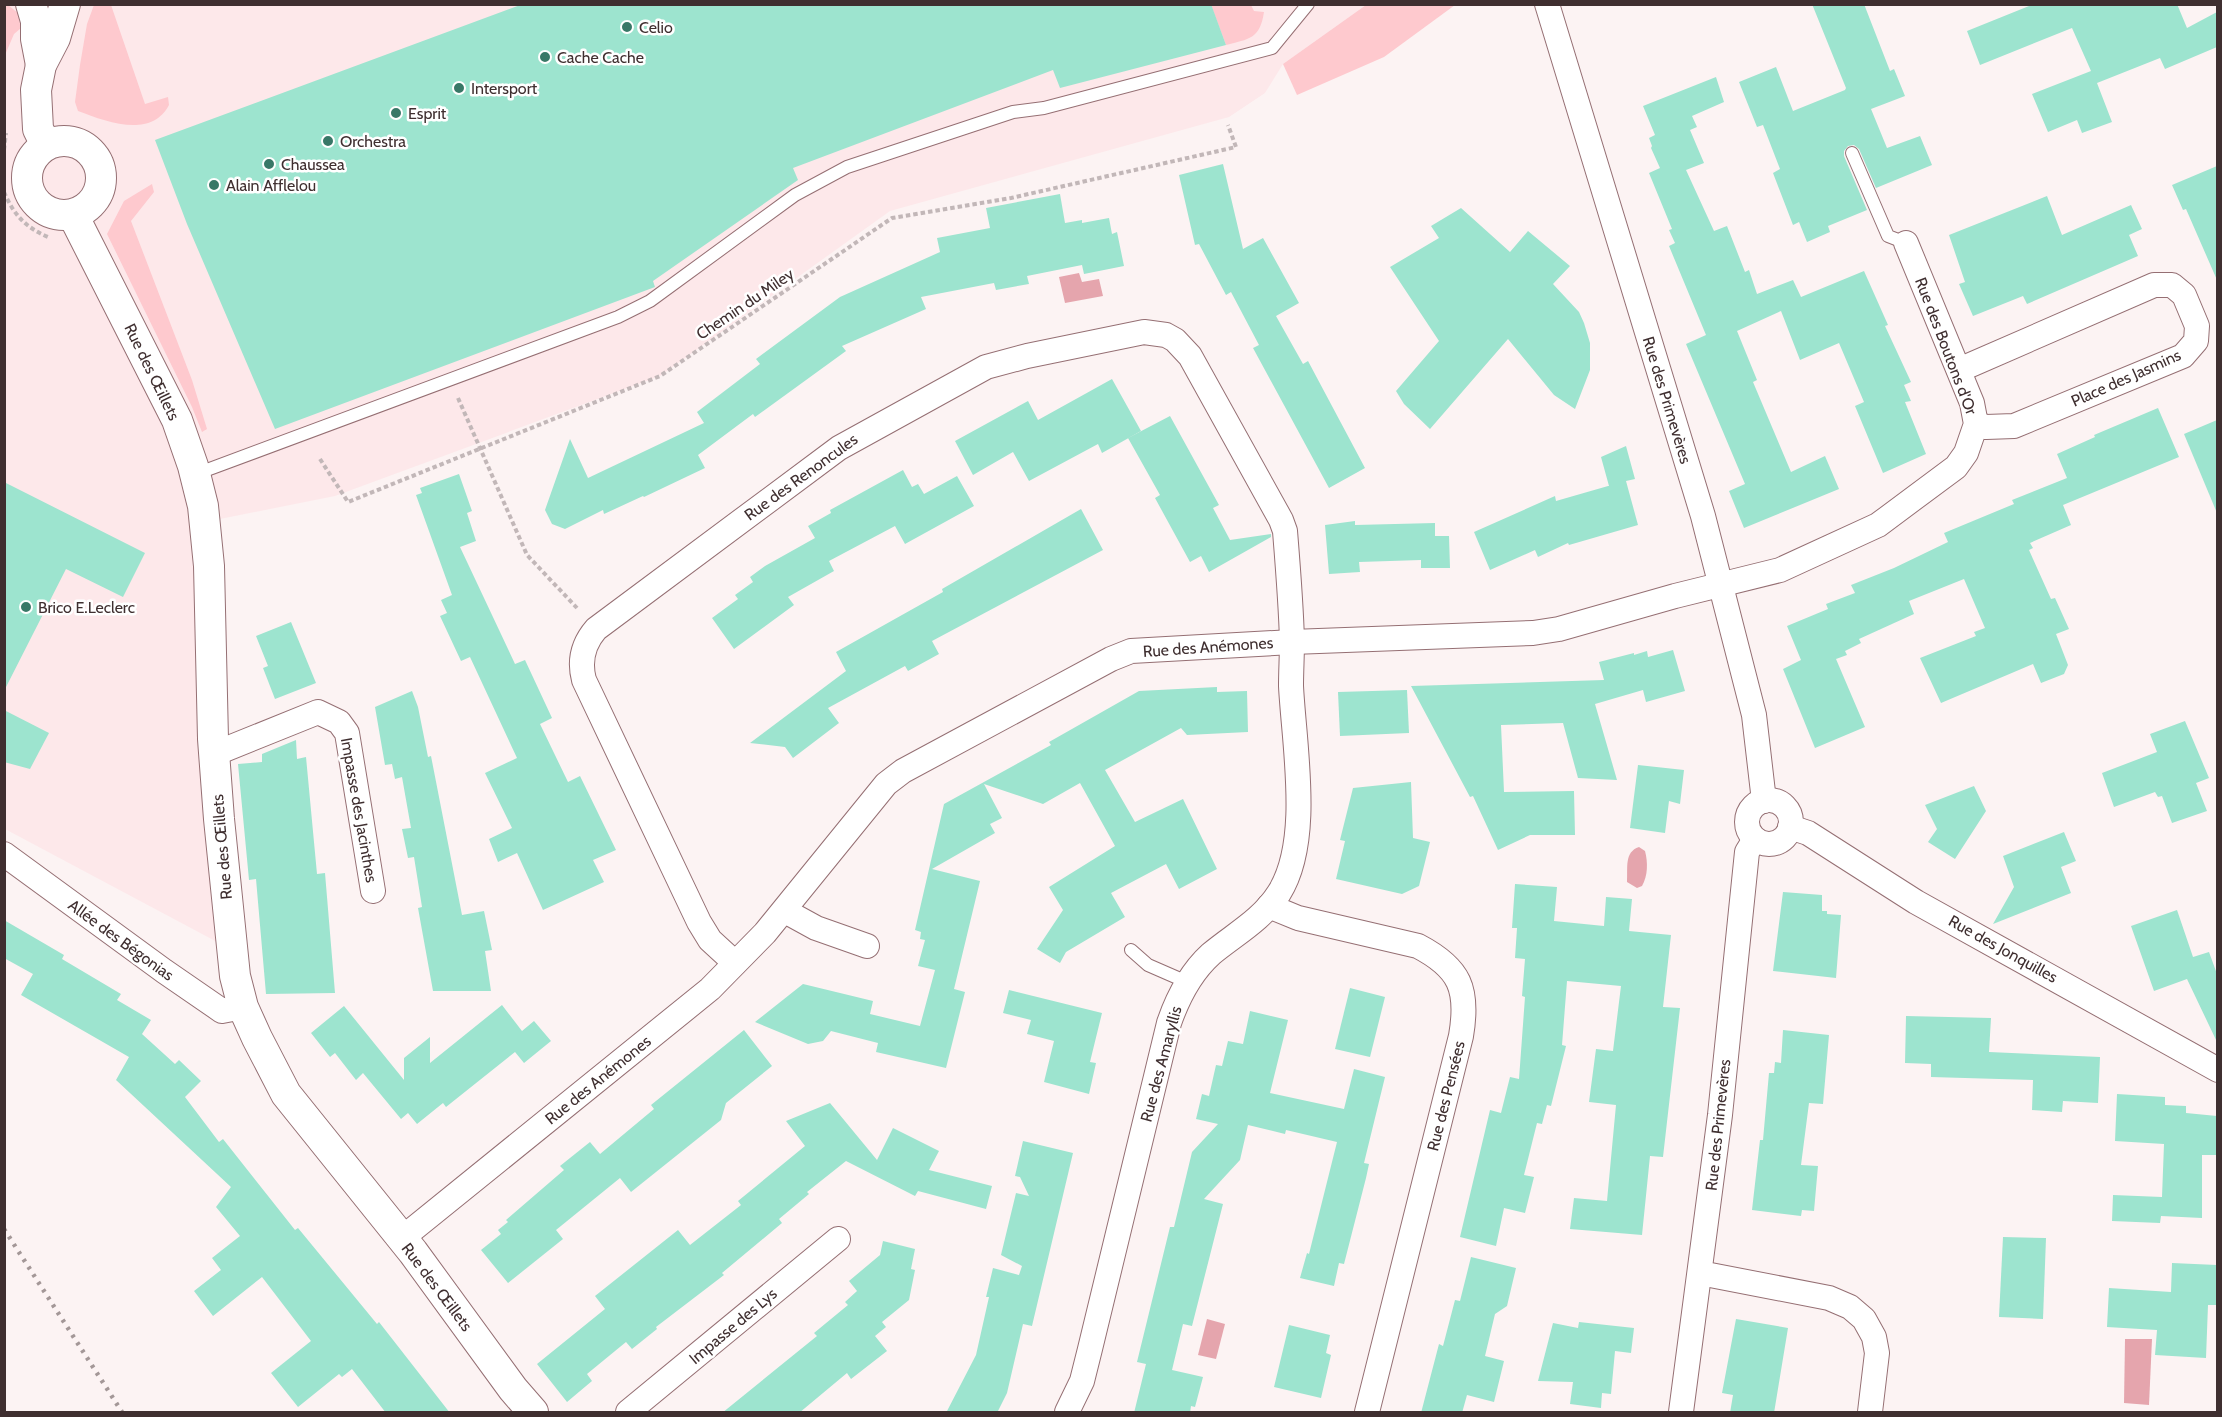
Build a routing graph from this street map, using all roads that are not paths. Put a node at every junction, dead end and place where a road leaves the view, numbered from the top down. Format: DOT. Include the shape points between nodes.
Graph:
graph roads {
  1 [pos="31,4"];
  2 [pos="65,4"];
  3 [pos="1308,4"];
  4 [pos="1547,4"];
  5 [pos="41,65"];
  6 [pos="46,146"];
  7 [pos="1852,153"];
  8 [pos="73,215"];
  9 [pos="1906,243"];
  10 [pos="1959,370"];
  11 [pos="1976,424"];
  12 [pos="195,475"];
  13 [pos="1720,586"];
  14 [pos="1292,642"];
  15 [pos="214,754"];
  16 [pos="1764,801"];
  17 [pos="1790,827"];
  18 [pos="1755,839"];
  19 [pos="4,854"];
  20 [pos="373,891"];
  21 [pos="1269,906"];
  22 [pos="784,910"];
  23 [pos="867,946"];
  24 [pos="1131,950"];
  25 [pos="735,963"];
  26 [pos="1187,982"];
  27 [pos="243,1007"];
  28 [pos="2217,1070"];
  29 [pos="401,1239"];
  30 [pos="838,1239"];
  31 [pos="1700,1273"];
  32 [pos="533,1413"];
  33 [pos="628,1413"];
  34 [pos="1067,1413"];
  35 [pos="1367,1413"];
  36 [pos="1681,1413"];
  37 [pos="1870,1413"];
  1 -- 5 [label="street"];
  2 -- 5 [label="street" via="55,38"];
  3 -- 12 [label="lane" via="1272,48 1044,108 1013,112 848,167 795,195 650,301"];
  4 -- 13 [label="street, Rue des Primevères" via="1703,516"];
  5 -- 6 [label="street" via="36,90 38,129"];
  6 -- 8 [label="street" via="32,159 26,178 28,190 40,208 62,216"];
  6 -- 8 [label="street" via="70,141 87,149 99,164 101,183 94,201"];
  7 -- 9 [label="lane" via="1888,236"];
  8 -- 12 [label="street, Rue des Œillets" via="177,420"];
  9 -- 10 [label="street, Rue des Boutons d'Or"];
  10 -- 11 [label="street, Rue des Boutons d'Or"];
  10 -- 11 [label="street, Place des Jasmins" via="2154,285 2172,285 2184,295 2197,326 2196,341 2183,356 2014,426"];
  11 -- 13 [label="street, Rue des Boutons d'Or" via="1966,453 1956,467 1878,525 1780,570"];
  12 -- 15 [label="street, Rue des Œillets" via="203,507 209,566"];
  13 -- 14 [label="street, Rue des Anémones" via="1533,633"];
  13 -- 16 [label="street, Rue des Primevères" via="1754,715"];
  14 -- 21 [label="street, Rue des Amaryllis" via="1299,812 1292,866"];
  14 -- 22 [label="street, Rue des Anémones" via="1131,651 1111,659 903,771 886,784"];
  14 -- 25 [label="street, Rue des Renoncules" via="1281,520 1190,356 1166,335 1144,332 986,367 865,432 596,629 583,652 584,680 699,922 710,940"];
  15 -- 20 [label="street, Impasse des Jacinthes" via="318,712 339,722 347,733"];
  15 -- 27 [label="street, Rue des Œillets" via="232,951"];
  16 -- 17 [label="street" via="1784,806"];
  16 -- 18 [label="street" via="1757,804 1746,823"];
  17 -- 18 [label="street" via="1778,842 1765,844"];
  17 -- 28 [label="street, Rue des Jonquilles" via="1808,833 1916,902"];
  18 -- 31 [label="street, Rue des Primevères" via="1747,852"];
  19 -- 27 [label="street, Allée des Bégonias" via="222,1011"];
  21 -- 26 [label="street, Rue des Amaryllis" via="1210,955"];
  21 -- 35 [label="street, Rue des Pensées" via="1299,918 1418,946 1451,968 1464,1005 1461,1036"];
  22 -- 23 [label="street" via="816,928"];
  22 -- 25 [label="street, Rue des Anémones"];
  24 -- 26 [label="lane" via="1148,965"];
  25 -- 29 [label="street, Rue des Anémones" via="710,989"];
  26 -- 34 [label="street, Rue des Amaryllis" via="1169,1023 1082,1381"];
  27 -- 29 [label="street, Rue des Œillets" via="286,1094"];
  29 -- 32 [label="street, Rue des Œillets"];
  30 -- 33 [label="street, Impasse des Lys"];
  31 -- 36 [label="street, Rue des Primevères"];
  31 -- 37 [label="street" via="1829,1298 1850,1307 1864,1319 1874,1337 1877,1353"];
}
